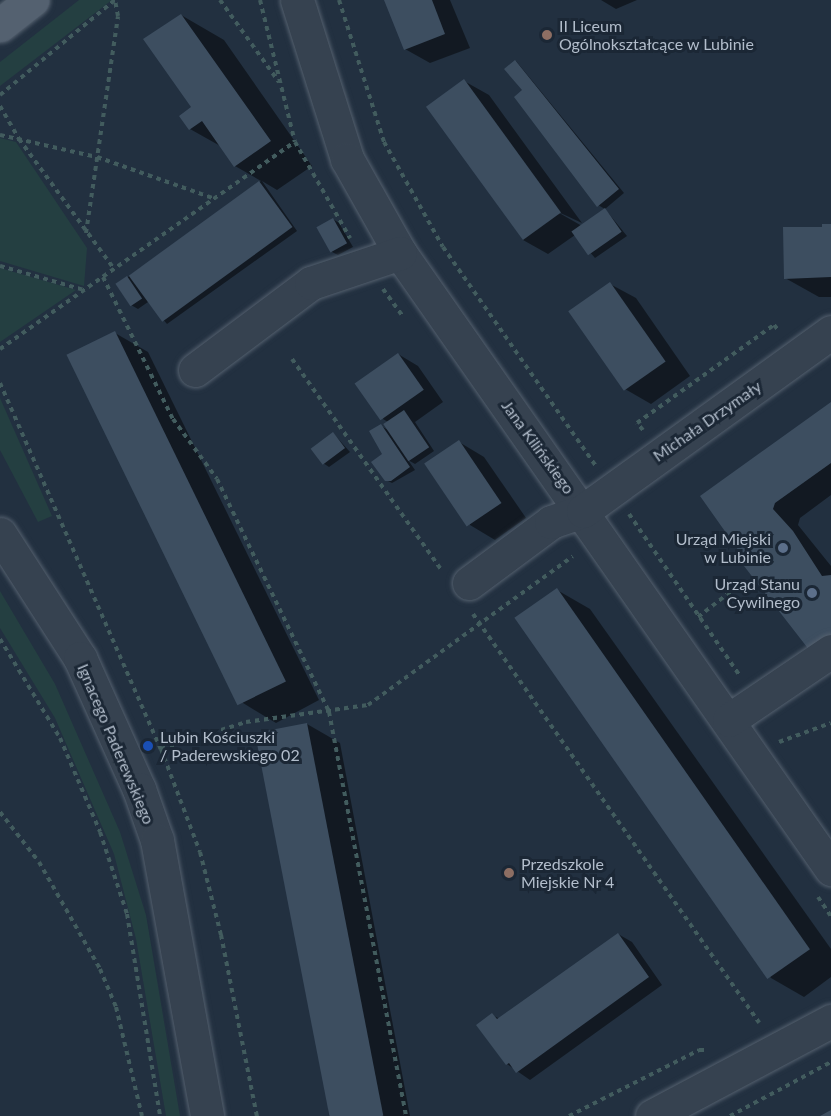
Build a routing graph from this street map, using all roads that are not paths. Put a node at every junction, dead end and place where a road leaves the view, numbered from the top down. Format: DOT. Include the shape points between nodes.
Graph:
graph roads {
  1 [pos="32,0"];
  2 [pos="297,0"];
  3 [pos="0,25"];
  4 [pos="400,253"];
  5 [pos="831,332"];
  6 [pos="195,370"];
  7 [pos="584,511"];
  8 [pos="0,534"];
  9 [pos="461,589"];
  10 [pos="831,651"];
  11 [pos="729,720"];
  12 [pos="831,869"];
  13 [pos="831,1022"];
  14 [pos="207,1116"];
  15 [pos="652,1116"];
  1 -- 3 [label="main road"];
  2 -- 4 [label="street, Jana Kilińskiego" via="347,159"];
  4 -- 6 [label="street" via="311,283"];
  4 -- 7 [label="street, Jana Kilińskiego"];
  5 -- 7 [label="street, Michała Drzymały"];
  7 -- 9 [label="street" via="550,522"];
  7 -- 11 [label="street, Jana Kilińskiego"];
  8 -- 14 [label="street, Ignacego Paderewskiego" via="80,658 139,789 157,840"];
  10 -- 11 [label="street"];
  11 -- 12 [label="street, Jana Kilińskiego"];
  13 -- 15 [label="street"];
}
